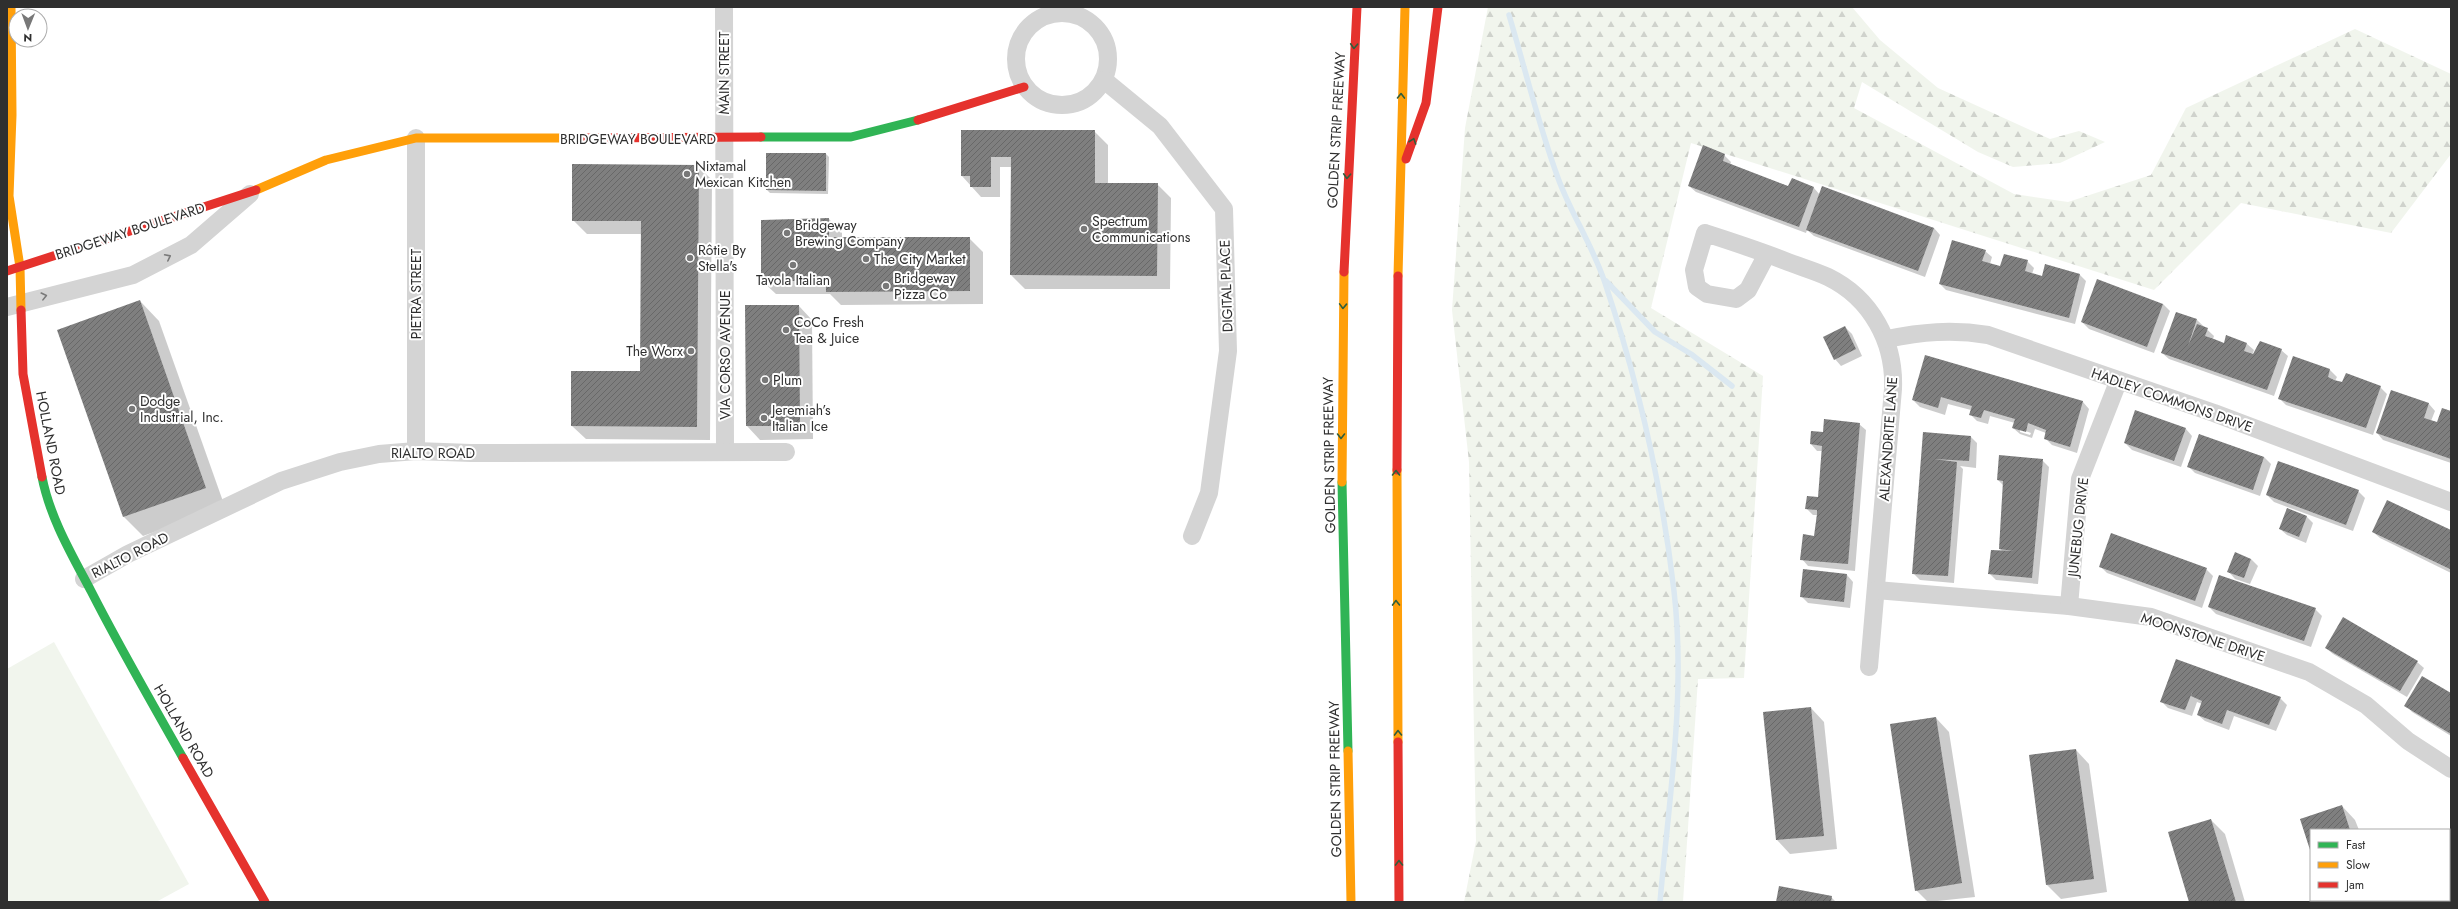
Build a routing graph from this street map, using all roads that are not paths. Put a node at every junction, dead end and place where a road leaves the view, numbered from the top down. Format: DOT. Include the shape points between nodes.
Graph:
graph roads {
  1 [pos="11,7"];
  2 [pos="724,7"];
  3 [pos="1357,7"];
  4 [pos="1405,7"];
  5 [pos="1438,7"];
  6 [pos="1089,13"];
  7 [pos="1104,80"];
  8 [pos="1024,87"];
  9 [pos="416,138"];
  10 [pos="724,138"];
  11 [pos="1400,177"];
  12 [pos="253,191"];
  13 [pos="1767,254"];
  14 [pos="20,267"];
  15 [pos="7,271"];
  16 [pos="14,304"];
  17 [pos="1887,339"];
  18 [pos="2118,382"];
  19 [pos="416,451"];
  20 [pos="725,452"];
  21 [pos="786,452"];
  22 [pos="2451,502"];
  23 [pos="1192,536"];
  24 [pos="84,579"];
  25 [pos="1876,590"];
  26 [pos="2069,606"];
  27 [pos="1869,667"];
  28 [pos="2451,769"];
  29 [pos="265,902"];
  30 [pos="1351,902"];
  31 [pos="1399,902"];
  1 -- 14 [label="main road, HOLLAND ROAD" via="12,115 9,196"];
  2 -- 10 [label="street, MAIN STREET"];
  3 -- 30 [label="main road, GOLDEN STRIP FREEWAY, one-way" via="1346,189 1341,439"];
  11 -- 4 [label="main road, one-way"];
  11 -- 5 [label="main road, one-way" via="1426,103"];
  6 -- 7 [label="street" via="1104,39 1108,52"];
  6 -- 8 [label="street" via="1054,13 1039,18 1026,28 1018,42 1015,57 1017,73"];
  7 -- 8 [label="street" via="1095,92 1082,102 1066,106 1050,104 1036,98"];
  7 -- 23 [label="street, DIGITAL PLACE" via="1160,126 1224,209 1228,351 1209,493"];
  8 -- 10 [label="main road, BRIDGEWAY BOULEVARD" via="936,115 851,137"];
  9 -- 10 [label="main road, BRIDGEWAY BOULEVARD"];
  9 -- 12 [label="main road, BRIDGEWAY BOULEVARD" via="326,160"];
  9 -- 19 [label="street, PIETRA STREET"];
  10 -- 20 [label="street, VIA CORSO AVENUE"];
  31 -- 11 [label="main road, one-way" via="1396,496"];
  12 -- 14 [label="main road, BRIDGEWAY BOULEVARD"];
  16 -- 12 [label="street, BRIDGEWAY BOULEVARD, one-way" via="133,275 191,245"];
  13 -- 17 [label="street, ALEXANDRITE LANE" via="1829,278 1855,296 1872,314"];
  14 -- 15 [label="main road, BRIDGEWAY BOULEVARD"];
  14 -- 16 [label="main road, HOLLAND ROAD"];
  16 -- 24 [label="main road, HOLLAND ROAD" via="23,374 46,497"];
  17 -- 18 [label="street, HADLEY COMMONS DRIVE" via="1938,331 1988,335"];
  17 -- 25 [label="street, ALEXANDRITE LANE" via="1894,373"];
  18 -- 22 [label="street, HADLEY COMMONS DRIVE" via="2214,413"];
  18 -- 26 [label="street, JUNEBUG DRIVE" via="2080,479"];
  19 -- 20 [label="street, RIALTO ROAD"];
  19 -- 24 [label="street, RIALTO ROAD" via="379,454 340,462 281,481 128,554"];
  20 -- 21 [label="street, RIALTO ROAD"];
  24 -- 29 [label="main road, HOLLAND ROAD"];
  25 -- 26 [label="street, MOONSTONE DRIVE"];
  25 -- 27 [label="street, ALEXANDRITE LANE"];
  26 -- 28 [label="street, MOONSTONE DRIVE" via="2151,617 2309,672 2366,705 2408,742"];
}
